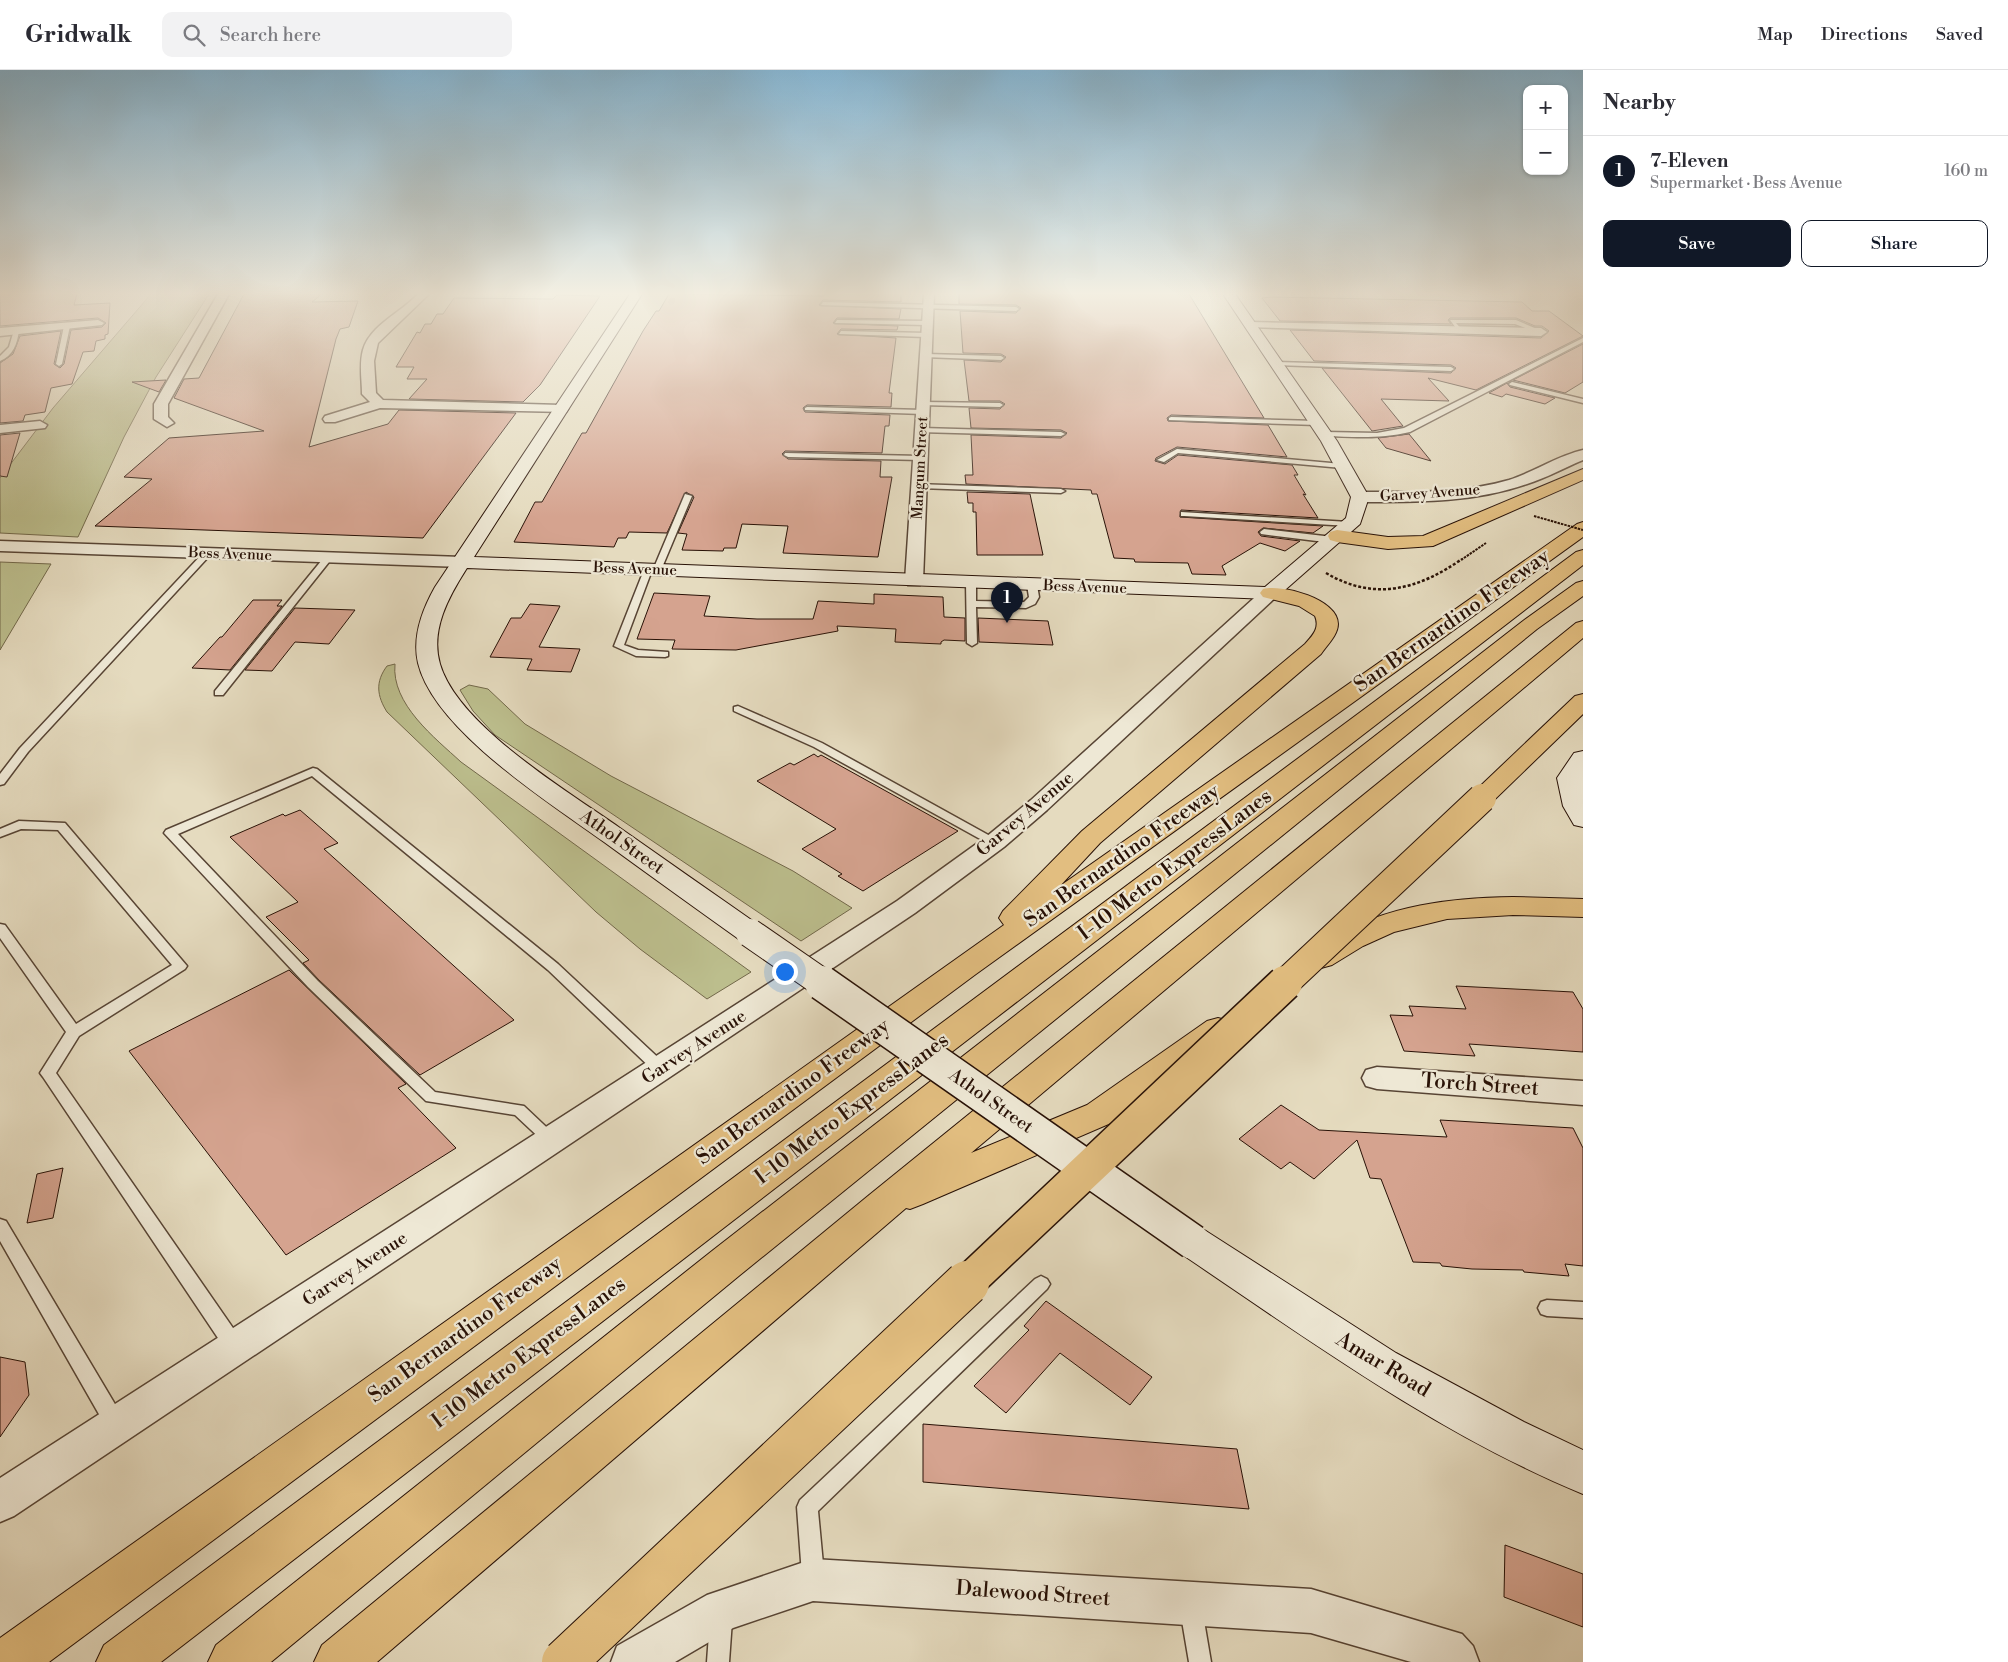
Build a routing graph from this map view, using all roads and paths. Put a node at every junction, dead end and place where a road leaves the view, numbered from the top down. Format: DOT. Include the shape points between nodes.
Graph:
graph roads {
  1 [pos="181,368"];
  2 [pos="369,368"];
  3 [pos="588,368"];
  4 [pos="925,368"];
  5 [pos="1280,368"];
  6 [pos="1426,368"];
  7 [pos="1528,368"];
  8 [pos="1451,369"];
  9 [pos="1512,384"];
  10 [pos="1583,401"];
  11 [pos="379,404"];
  12 [pos="1000,405"];
  13 [pos="923,408"];
  14 [pos="561,409"];
  15 [pos="807,409"];
  16 [pos="330,419"];
  17 [pos="1171,419"];
  18 [pos="167,423"];
  19 [pos="40,424"];
  20 [pos="0,429"];
  21 [pos="1321,429"];
  22 [pos="922,430"];
  23 [pos="1060,434"];
  24 [pos="1583,454"];
  25 [pos="788,455"];
  26 [pos="920,458"];
  27 [pos="1161,460"];
  28 [pos="1342,466"];
  29 [pos="1583,474"];
  30 [pos="919,486"];
  31 [pos="1061,491"];
  32 [pos="688,496"];
  33 [pos="1360,497"];
  34 [pos="1184,514"];
  35 [pos="1526,517"];
  36 [pos="1583,529"];
  37 [pos="1264,532"];
  38 [pos="1340,533"];
  39 [pos="1494,538"];
  40 [pos="0,546"];
  41 [pos="208,553"];
  42 [pos="1583,556"];
  43 [pos="330,557"];
  44 [pos="462,562"];
  45 [pos="652,570"];
  46 [pos="914,581"];
  47 [pos="971,583"];
  48 [pos="1032,585"];
  49 [pos="1276,587"];
  50 [pos="1583,587"];
  51 [pos="972,604"];
  52 [pos="1583,627"];
  53 [pos="972,643"];
  54 [pos="665,654"];
  55 [pos="219,693"];
  56 [pos="1583,701"];
  57 [pos="738,709"];
  58 [pos="1583,758"];
  59 [pos="0,782"];
  60 [pos="1583,819"];
  61 [pos="0,833"];
  62 [pos="995,842"];
  63 [pos="1583,908"];
  64 [pos="0,928"];
  65 [pos="965,967"];
  66 [pos="74,1032"];
  67 [pos="661,1069"];
  68 [pos="1377,1078"];
  69 [pos="1583,1093"];
  70 [pos="552,1140"];
  71 [pos="881,1206"];
  72 [pos="0,1226"];
  73 [pos="1193,1242"];
  74 [pos="1041,1284"];
  75 [pos="1547,1308"];
  76 [pos="1583,1310"];
  77 [pos="235,1347"];
  78 [pos="117,1426"];
  79 [pos="1583,1472"];
  80 [pos="0,1502"];
  81 [pos="813,1580"];
  82 [pos="1191,1604"];
  83 [pos="722,1610"];
  84 [pos="1451,1656"];
  85 [pos="8,1662"];
  86 [pos="121,1662"];
  87 [pos="233,1662"];
  88 [pos="338,1662"];
  89 [pos="564,1662"];
  90 [pos="633,1662"];
  91 [pos="718,1662"];
  92 [pos="1200,1662"];
  1 -- 18 [label="street" via="161,404 161,419"];
  2 -- 11 [label="street" via="369,394"];
  3 -- 14 [label="street, Athol Street"];
  4 -- 13 [label="street, Mangum Street"];
  5 -- 21 [label="street"];
  6 -- 8 [label="lane"];
  7 -- 21 [label="lane" via="1397,433 1371,435"];
  9 -- 10 [label="lane"];
  11 -- 14 [label="street"];
  11 -- 16 [label="street"];
  12 -- 13 [label="lane"];
  13 -- 15 [label="lane"];
  13 -- 22 [label="street, Mangum Street"];
  14 -- 44 [label="street, Athol Street"];
  17 -- 21 [label="lane"];
  19 -- 20 [label="street"];
  21 -- 28 [label="street"];
  22 -- 23 [label="lane"];
  22 -- 26 [label="street, Mangum Street"];
  24 -- 33 [label="street, Garvey Avenue" via="1512,484 1470,493"];
  25 -- 26 [label="lane"];
  26 -- 30 [label="street, Mangum Street"];
  27 -- 28 [label="lane" via="1177,451"];
  28 -- 33 [label="street"];
  29 -- 38 [label="highway" via="1426,542 1388,543"];
  30 -- 31 [label="lane"];
  30 -- 46 [label="street, Mangum Street"];
  32 -- 45 [label="lane"];
  33 -- 38 [label="street" via="1354,520"];
  34 -- 38 [label="lane" via="1281,518"];
  35 -- 36 [label="path, bridge" via="1534,516"];
  36 -- 65 [label="highway, San Bernardino Freeway"];
  37 -- 38 [label="lane"];
  38 -- 49 [label="street, Garvey Avenue"];
  39 -- 49 [label="path" via="1421,585 1409,589 1395,591 1355,586 1338,580 1323,569 1316,584"];
  40 -- 41 [label="street, Bess Avenue"];
  41 -- 43 [label="street, Bess Avenue"];
  41 -- 59 [label="lane" via="24,750"];
  42 -- 86 [label="highway, I-10 Metro ExpressLanes"];
  43 -- 44 [label="street, Bess Avenue"];
  43 -- 55 [label="lane"];
  44 -- 45 [label="street, Bess Avenue"];
  44 -- 73 [label="street, Athol Street, bridge" via="434,608 427,650 432,671 445,693 471,726 505,759"];
  45 -- 46 [label="street, Bess Avenue"];
  45 -- 54 [label="lane" via="619,646 636,653"];
  46 -- 47 [label="street, Bess Avenue"];
  47 -- 48 [label="street, Bess Avenue"];
  47 -- 51 [label="lane"];
  48 -- 49 [label="street, Bess Avenue"];
  48 -- 51 [label="lane" via="1034,597 1026,605"];
  49 -- 62 [label="street, Garvey Avenue" via="1040,805"];
  49 -- 65 [label="highway" via="1321,609 1328,618 1328,626 1313,648 1091,837"];
  50 -- 87 [label="highway" via="1530,625 726,1263"];
  51 -- 53 [label="lane"];
  52 -- 71 [label="highway"];
  56 -- 89 [label="highway, bridge"];
  57 -- 62 [label="lane" via="818,745"];
  58 -- 60 [label="street" via="1570,778 1576,806"];
  61 -- 66 [label="lane" via="19,826 61,826 180,966"];
  62 -- 67 [label="street, Garvey Avenue" via="906,907"];
  63 -- 71 [label="highway" via="1455,908 1411,915 1378,926 1341,944 1099,1114"];
  64 -- 66 [label="lane"];
  65 -- 85 [label="highway, San Bernardino Freeway"];
  66 -- 77 [label="lane" via="48,1073"];
  67 -- 70 [label="street, Garvey Avenue"];
  67 -- 70 [label="lane" via="553,967 313,770 170,833 313,984 431,1096 519,1110"];
  68 -- 69 [label="street, Torch Street"];
  70 -- 77 [label="street, Garvey Avenue"];
  71 -- 88 [label="highway"];
  72 -- 78 [label="lane"];
  73 -- 79 [label="street, Amar Road" via="1381,1366 1509,1437"];
  74 -- 81 [label="lane" via="807,1507"];
  75 -- 76 [label="lane"];
  77 -- 78 [label="street, Garvey Avenue"];
  78 -- 80 [label="street, Garvey Avenue"];
  81 -- 82 [label="street, Dalewood Street"];
  81 -- 83 [label="street, Dalewood Street"];
  82 -- 84 [label="street, Dalewood Street" via="1311,1611"];
  82 -- 92 [label="lane"];
  83 -- 90 [label="street, Dalewood Street"];
  83 -- 91 [label="lane"];
}
